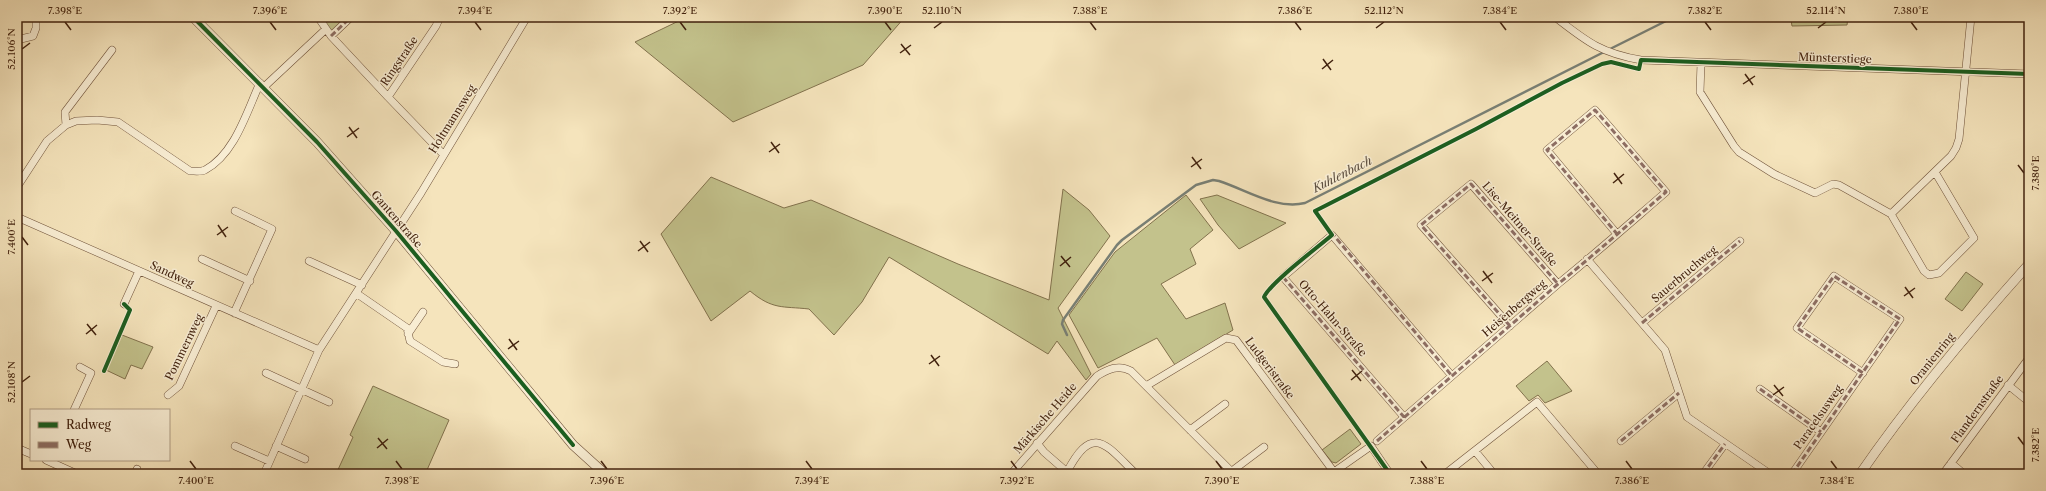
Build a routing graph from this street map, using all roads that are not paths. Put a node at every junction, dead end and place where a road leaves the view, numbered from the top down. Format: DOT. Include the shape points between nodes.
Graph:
graph roads {
  1 [pos="36,17"];
  2 [pos="193,17"];
  3 [pos="319,17"];
  4 [pos="352,17"];
  5 [pos="440,17"];
  6 [pos="527,17"];
  7 [pos="1554,17"];
  8 [pos="1971,17"];
  9 [pos="326,29"];
  10 [pos="331,36"];
  11 [pos="17,40"];
  12 [pos="112,50"];
  13 [pos="1701,63"];
  14 [pos="1964,71"];
  15 [pos="2029,74"];
  16 [pos="262,85"];
  17 [pos="388,96"];
  18 [pos="66,125"];
  19 [pos="443,154"];
  20 [pos="1935,172"];
  21 [pos="17,187"];
  22 [pos="235,211"];
  23 [pos="1891,214"];
  24 [pos="17,217"];
  25 [pos="396,231"];
  26 [pos="1617,234"];
  27 [pos="1740,241"];
  28 [pos="202,259"];
  29 [pos="1587,260"];
  30 [pos="309,261"];
  31 [pos="2029,264"];
  32 [pos="139,271"];
  33 [pos="250,281"];
  34 [pos="1558,284"];
  35 [pos="362,285"];
  36 [pos="356,293"];
  37 [pos="124,304"];
  38 [pos="216,306"];
  39 [pos="423,312"];
  40 [pos="234,313"];
  41 [pos="1642,323"];
  42 [pos="1510,326"];
  43 [pos="408,334"];
  44 [pos="319,350"];
  45 [pos="2029,358"];
  46 [pos="455,364"];
  47 [pos="80,367"];
  48 [pos="266,373"];
  49 [pos="1863,373"];
  50 [pos="1452,376"];
  51 [pos="2008,384"];
  52 [pos="1146,386"];
  53 [pos="302,389"];
  54 [pos="1760,389"];
  55 [pos="1679,392"];
  56 [pos="168,395"];
  57 [pos="329,402"];
  58 [pos="2029,402"];
  59 [pos="1225,404"];
  60 [pos="74,409"];
  61 [pos="1404,418"];
  62 [pos="1190,430"];
  63 [pos="1821,432"];
  64 [pos="1378,441"];
  65 [pos="1622,441"];
  66 [pos="1037,443"];
  67 [pos="1725,444"];
  68 [pos="235,446"];
  69 [pos="276,446"];
  70 [pos="1264,447"];
  71 [pos="19,448"];
  72 [pos="1475,451"];
  73 [pos="30,454"];
  74 [pos="17,457"];
  75 [pos="305,459"];
  76 [pos="49,461"];
  77 [pos="269,461"];
  78 [pos="1951,463"];
  79 [pos="1066,473"];
  80 [pos="1233,473"];
  81 [pos="1333,473"];
  82 [pos="77,474"];
  83 [pos="264,474"];
  84 [pos="604,474"];
  85 [pos="1011,474"];
  86 [pos="1136,474"];
  87 [pos="1390,474"];
  88 [pos="1445,474"];
  89 [pos="1494,474"];
  90 [pos="1598,474"];
  91 [pos="1704,474"];
  92 [pos="1770,474"];
  93 [pos="1792,474"];
  94 [pos="1860,474"];
  95 [pos="1944,474"];
  96 [pos="1964,474"];
  1 -- 11 [label="street" via="33,36"];
  2 -- 16 [label="street, Gantenstraße"];
  3 -- 9 [label="street, Ringstraße"];
  4 -- 10 [label="street"];
  5 -- 17 [label="street, Ringstraße"];
  6 -- 19 [label="street, Holtmannsweg"];
  7 -- 13 [label="street, Münsterstiege" via="1611,54 1648,61"];
  8 -- 14 [label="street"];
  9 -- 10 [label="street, Ringstraße"];
  9 -- 16 [label="street"];
  10 -- 17 [label="street, Ringstraße"];
  12 -- 18 [label="street" via="65,112"];
  13 -- 14 [label="street, Münsterstiege"];
  13 -- 23 [label="street" via="1700,92 1739,152 1774,174 1815,193 1833,184 1839,185"];
  14 -- 15 [label="street, Münsterstiege"];
  14 -- 20 [label="street" via="1959,139 1956,148"];
  16 -- 18 [label="street" via="235,138 220,159 204,171 190,171 118,122 76,121"];
  16 -- 25 [label="street, Gantenstraße"];
  17 -- 19 [label="street, Ringstraße"];
  18 -- 21 [label="street" via="47,141"];
  19 -- 25 [label="street, Holtmannsweg"];
  20 -- 23 [label="street"];
  20 -- 23 [label="street" via="1974,238 1939,273 1929,275 1924,272"];
  22 -- 33 [label="street" via="272,229"];
  24 -- 32 [label="street, Sandweg"];
  25 -- 35 [label="street, Holtmannsweg"];
  25 -- 84 [label="street, Gantenstraße" via="573,445"];
  26 -- 26 [label="street, Heisenbergweg" via="1666,192 1595,110 1547,150"];
  26 -- 29 [label="street, Heisenbergweg"];
  27 -- 41 [label="street, Sauerbruchweg"];
  28 -- 33 [label="street"];
  29 -- 34 [label="street, Heisenbergweg"];
  29 -- 41 [label="street"];
  30 -- 35 [label="street"];
  31 -- 94 [label="street, Oranienring" via="1961,342"];
  32 -- 37 [label="street"];
  32 -- 38 [label="street, Sandweg"];
  33 -- 40 [label="street"];
  34 -- 42 [label="street, Heisenbergweg"];
  34 -- 42 [label="street, Lise-Meitner-Straße" via="1471,184 1421,225"];
  35 -- 36 [label="street, Holtmannsweg"];
  36 -- 43 [label="street" via="407,328"];
  36 -- 44 [label="street, Holtmannsweg"];
  38 -- 40 [label="street, Sandweg"];
  38 -- 56 [label="street, Pommernweg" via="179,386"];
  39 -- 43 [label="street"];
  40 -- 44 [label="street, Sandweg"];
  41 -- 55 [label="street" via="1665,350"];
  42 -- 50 [label="street, Heisenbergweg"];
  43 -- 46 [label="street" via="410,341 444,362"];
  44 -- 53 [label="street, Holtmannsweg"];
  45 -- 51 [label="street, Flandernstraße"];
  47 -- 60 [label="street" via="91,373"];
  48 -- 53 [label="street"];
  49 -- 49 [label="street, Paracelsusweg" via="1900,319 1834,276 1797,328"];
  49 -- 63 [label="street, Paracelsusweg"];
  50 -- 61 [label="street, Heisenbergweg"];
  50 -- 61 [label="street, Otto-Hahn-Straße" via="1332,235 1283,277"];
  51 -- 58 [label="street"];
  51 -- 78 [label="street, Flandernstraße"];
  52 -- 62 [label="street"];
  52 -- 66 [label="street, Märkische Heide" via="1124,367 1106,370 1097,376"];
  52 -- 81 [label="street, Ludgeristraße" via="1226,338 1236,340"];
  53 -- 57 [label="street"];
  53 -- 69 [label="street, Holtmannsweg"];
  54 -- 63 [label="street"];
  55 -- 65 [label="street"];
  55 -- 67 [label="street" via="1687,417"];
  59 -- 62 [label="street"];
  61 -- 64 [label="street, Heisenbergweg"];
  62 -- 80 [label="street"];
  63 -- 93 [label="street, Paracelsusweg"];
  66 -- 79 [label="street"];
  66 -- 85 [label="street, Märkische Heide"];
  67 -- 91 [label="street"];
  67 -- 92 [label="street"];
  68 -- 77 [label="street"];
  69 -- 75 [label="street"];
  69 -- 77 [label="street, Holtmannsweg"];
  70 -- 80 [label="street"];
  71 -- 73 [label="street"];
  71 -- 74 [label="street"];
  72 -- 88 [label="street"];
  72 -- 89 [label="street"];
  72 -- 90 [label="street" via="1537,402"];
  76 -- 82 [label="street"];
  77 -- 83 [label="street, Holtmannsweg"];
  78 -- 95 [label="street, Flandernstraße"];
  78 -- 96 [label="street"];
  79 -- 86 [label="street" via="1074,457 1086,445 1096,441 1107,446"];
  81 -- 87 [label="street, Ludgeristraße" via="1371,446"];
}
